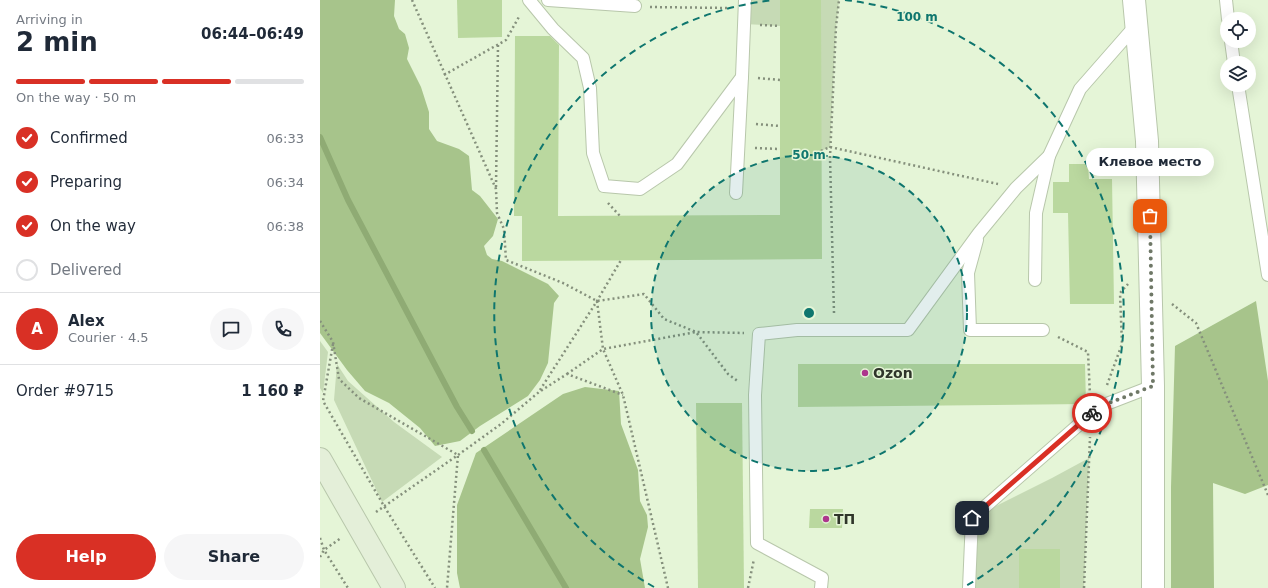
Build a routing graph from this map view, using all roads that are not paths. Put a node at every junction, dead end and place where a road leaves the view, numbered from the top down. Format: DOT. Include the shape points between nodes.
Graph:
graph roads {
  1 [pos="529,0"];
  2 [pos="548,0"];
  3 [pos="1134,0"];
  4 [pos="1226,0"];
  5 [pos="744,4"];
  6 [pos="635,6"];
  7 [pos="1227,12"];
  8 [pos="1137,24"];
  9 [pos="742,77"];
  10 [pos="1239,92"];
  11 [pos="1049,156"];
  12 [pos="736,193"];
  13 [pos="979,233"];
  14 [pos="1268,275"];
  15 [pos="1035,280"];
  16 [pos="1043,330"];
  17 [pos="1153,386"];
  18 [pos="320,459"];
  19 [pos="394,588"];
  20 [pos="821,588"];
  21 [pos="968,588"];
  22 [pos="1153,588"];
  1 -- 9 [label="lane" via="553,29 583,58 590,88 593,153 604,186 640,189 677,164"];
  2 -- 6 [label="lane"];
  3 -- 8 [label="street"];
  4 -- 7 [label="lane"];
  5 -- 9 [label="lane"];
  8 -- 11 [label="lane" via="1080,88"];
  8 -- 17 [label="street" via="1147,140"];
  9 -- 12 [label="lane"];
  10 -- 14 [label="lane"];
  11 -- 13 [label="lane" via="1016,188"];
  11 -- 15 [label="lane" via="1036,213"];
  13 -- 16 [label="lane" via="968,273 970,330"];
  13 -- 20 [label="lane" via="908,330 834,329 759,334 755,395 757,542 822,578"];
  17 -- 21 [label="lane" via="1109,403 1091,414 972,518"];
  17 -- 22 [label="street"];
  18 -- 19 [label="main road"];
}
